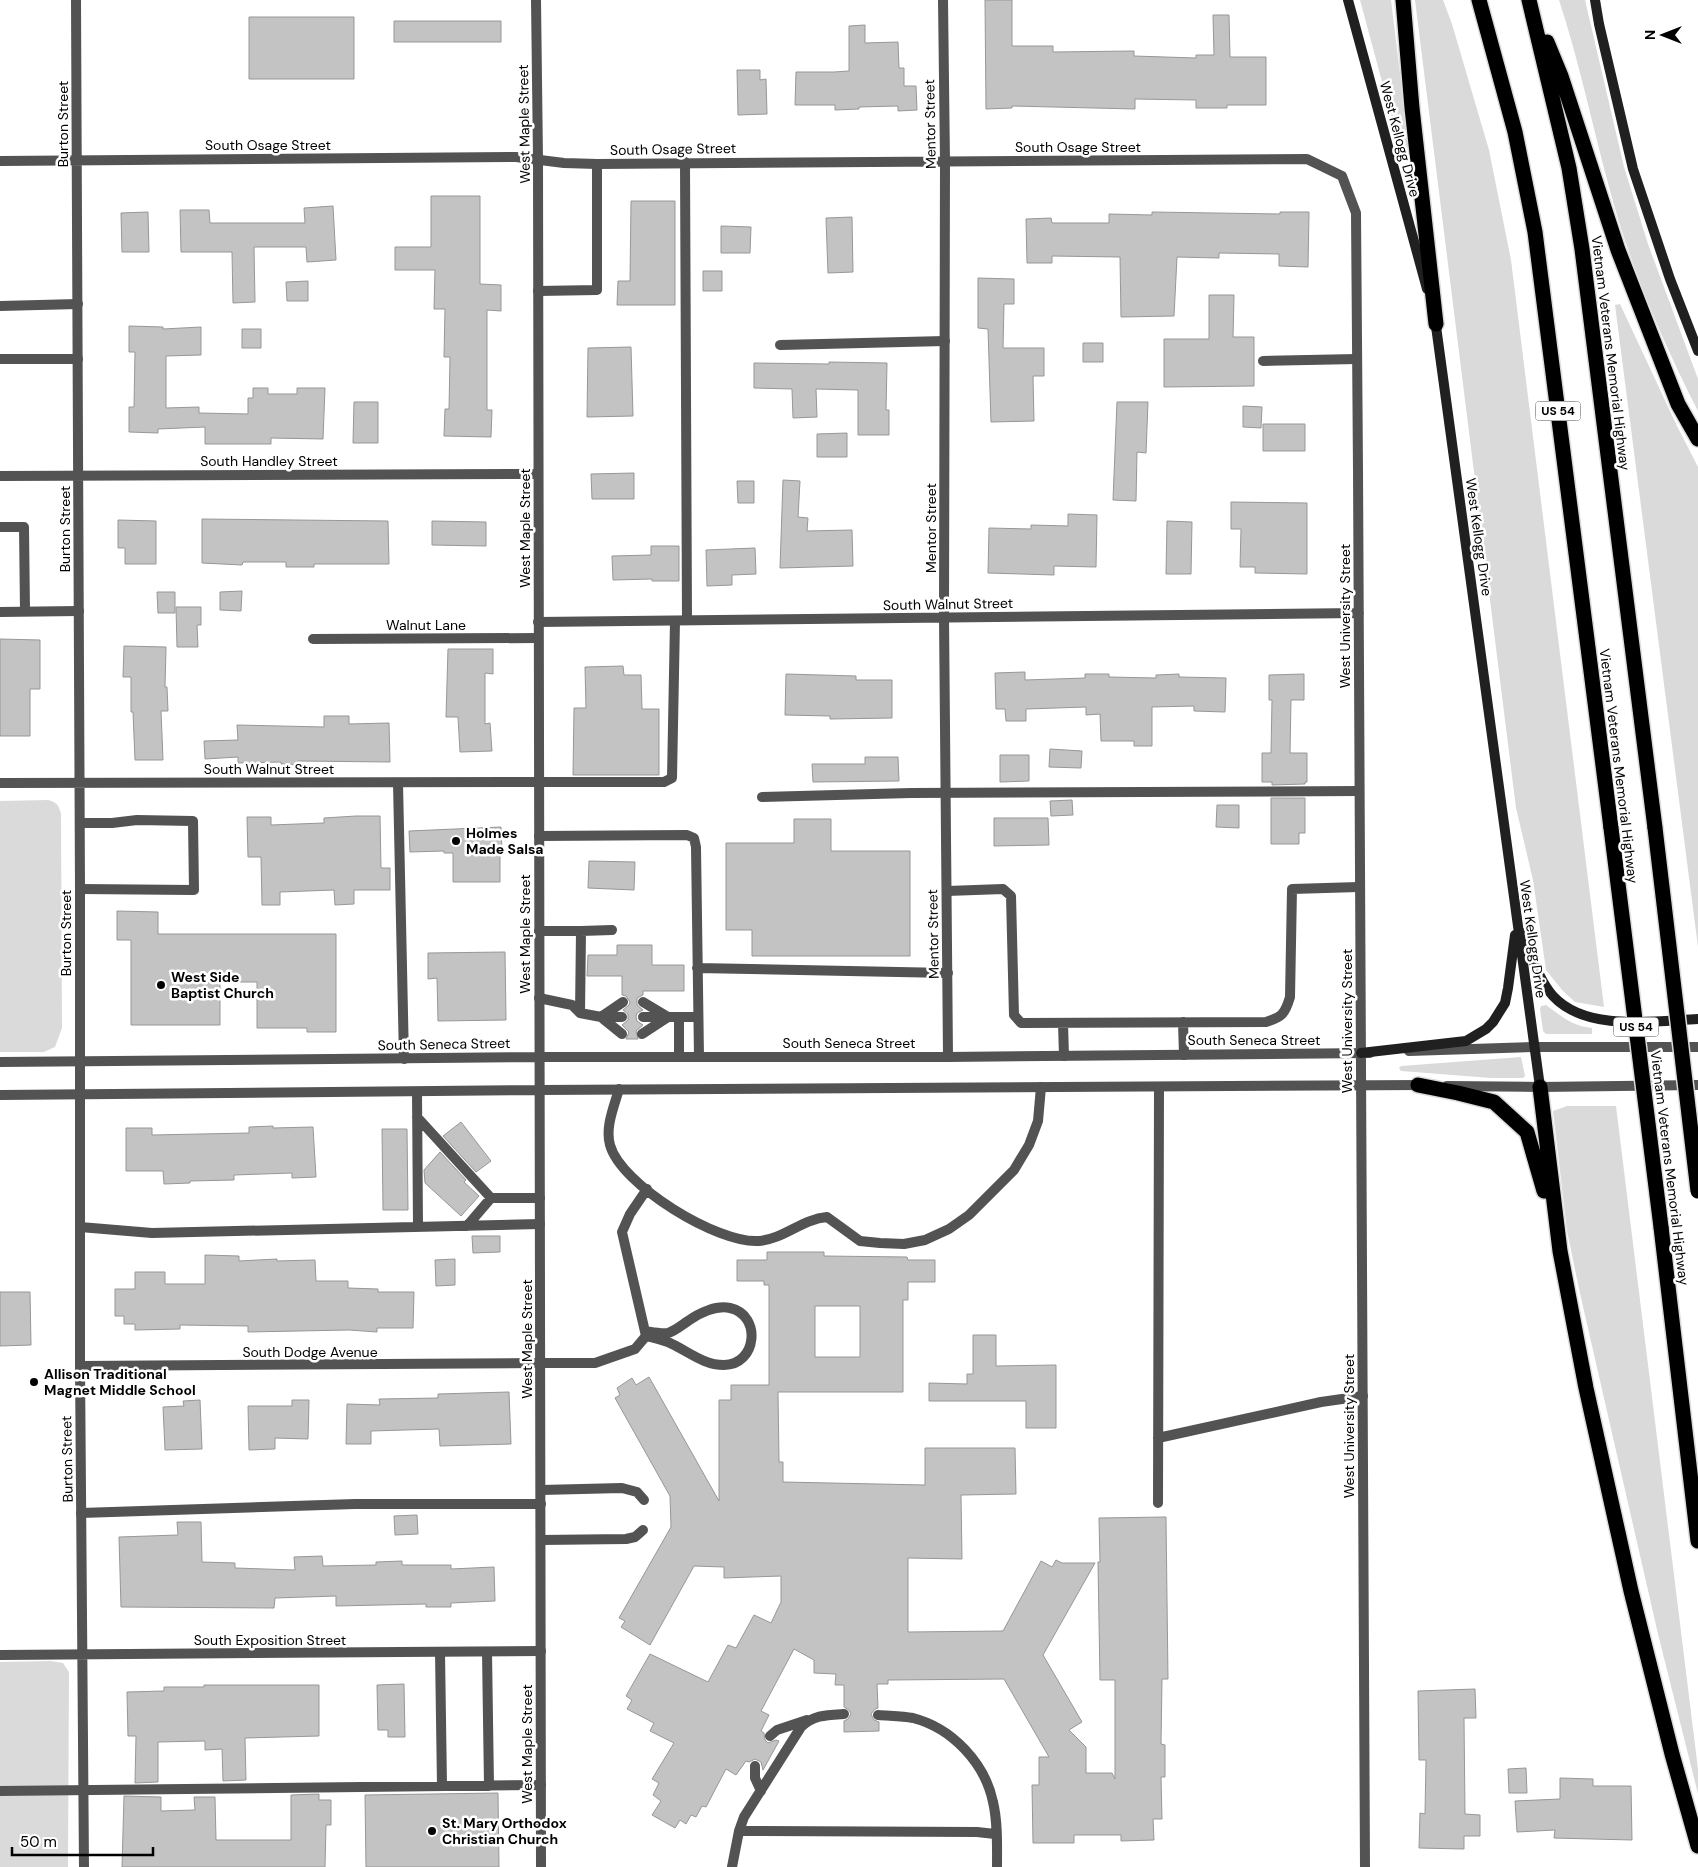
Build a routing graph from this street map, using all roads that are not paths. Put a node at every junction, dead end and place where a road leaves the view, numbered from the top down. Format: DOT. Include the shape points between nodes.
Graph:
graph roads {
  1 [pos="76,0"];
  2 [pos="536,0"];
  3 [pos="943,0"];
  4 [pos="1348,0"];
  5 [pos="1403,0"];
  6 [pos="1479,0"];
  7 [pos="1530,0"];
  8 [pos="1595,0"];
  9 [pos="77,160"];
  10 [pos="538,160"];
  11 [pos="0,161"];
  12 [pos="944,161"];
  13 [pos="685,162"];
  14 [pos="597,164"];
  15 [pos="1342,176"];
  16 [pos="538,291"];
  17 [pos="78,304"];
  18 [pos="0,306"];
  19 [pos="1436,324"];
  20 [pos="944,341"];
  21 [pos="780,345"];
  22 [pos="1698,351"];
  23 [pos="0,359"];
  24 [pos="78,359"];
  25 [pos="1357,359"];
  26 [pos="1263,361"];
  27 [pos="1698,439"];
  28 [pos="538,474"];
  29 [pos="0,476"];
  30 [pos="79,476"];
  31 [pos="0,526"];
  32 [pos="25,611"];
  33 [pos="79,611"];
  34 [pos="0,612"];
  35 [pos="1359,613"];
  36 [pos="944,617"];
  37 [pos="687,620"];
  38 [pos="676,621"];
  39 [pos="538,622"];
  40 [pos="538,638"];
  41 [pos="313,639"];
  42 [pos="538,782"];
  43 [pos="0,783"];
  44 [pos="79,783"];
  45 [pos="398,783"];
  46 [pos="1359,791"];
  47 [pos="946,794"];
  48 [pos="762,797"];
  49 [pos="80,823"];
  50 [pos="539,836"];
  51 [pos="1359,887"];
  52 [pos="80,889"];
  53 [pos="947,890"];
  54 [pos="1516,921"];
  55 [pos="612,930"];
  56 [pos="539,931"];
  57 [pos="581,931"];
  58 [pos="697,968"];
  59 [pos="948,973"];
  60 [pos="539,998"];
  61 [pos="623,1002"];
  62 [pos="644,1002"];
  63 [pos="580,1013"];
  64 [pos="600,1017"];
  65 [pos="622,1017"];
  66 [pos="643,1017"];
  67 [pos="673,1017"];
  68 [pos="698,1017"];
  69 [pos="1698,1019"];
  70 [pos="1183,1022"];
  71 [pos="1063,1023"];
  72 [pos="622,1034"];
  73 [pos="642,1034"];
  74 [pos="1535,1047"];
  75 [pos="1698,1047"];
  76 [pos="1361,1053"];
  77 [pos="1184,1055"];
  78 [pos="1064,1056"];
  79 [pos="539,1057"];
  80 [pos="679,1057"];
  81 [pos="699,1057"];
  82 [pos="948,1057"];
  83 [pos="404,1058"];
  84 [pos="0,1062"];
  85 [pos="80,1062"];
  86 [pos="1361,1085"];
  87 [pos="1418,1085"];
  88 [pos="1698,1085"];
  89 [pos="1041,1087"];
  90 [pos="1159,1087"];
  91 [pos="1540,1087"];
  92 [pos="619,1089"];
  93 [pos="539,1090"];
  94 [pos="417,1092"];
  95 [pos="80,1095"];
  96 [pos="0,1096"];
  97 [pos="417,1117"];
  98 [pos="647,1189"];
  99 [pos="1698,1190"];
  100 [pos="491,1198"];
  101 [pos="540,1198"];
  102 [pos="540,1224"];
  103 [pos="467,1226"];
  104 [pos="418,1227"];
  105 [pos="80,1228"];
  106 [pos="1560,1251"];
  107 [pos="646,1334"];
  108 [pos="541,1363"];
  109 [pos="80,1366"];
  110 [pos="1363,1396"];
  111 [pos="1158,1438"];
  112 [pos="541,1490"];
  113 [pos="644,1500"];
  114 [pos="1158,1503"];
  115 [pos="541,1504"];
  116 [pos="81,1513"];
  117 [pos="644,1530"];
  118 [pos="541,1540"];
  119 [pos="1698,1541"];
  120 [pos="440,1652"];
  121 [pos="487,1652"];
  122 [pos="541,1652"];
  123 [pos="0,1655"];
  124 [pos="83,1655"];
  125 [pos="844,1714"];
  126 [pos="878,1715"];
  127 [pos="808,1720"];
  128 [pos="770,1736"];
  129 [pos="755,1766"];
  130 [pos="541,1785"];
  131 [pos="442,1786"];
  132 [pos="489,1786"];
  133 [pos="83,1790"];
  134 [pos="0,1791"];
  135 [pos="761,1791"];
  136 [pos="739,1831"];
  137 [pos="995,1834"];
  138 [pos="1698,1846"];
  139 [pos="84,1867"];
  140 [pos="541,1867"];
  141 [pos="732,1867"];
  142 [pos="997,1867"];
  143 [pos="1365,1867"];
  1 -- 9 [label="street, Burton Street"];
  2 -- 10 [label="street, West Maple Street"];
  3 -- 12 [label="street, Mentor Street"];
  4 -- 19 [label="main road, West Kellogg Drive"];
  5 -- 19 [label="highway"];
  6 -- 119 [label="highway, Vietnam Veterans Memorial Highway / US 54, bridge" via="1515,132 1535,232"];
  7 -- 27 [label="highway" via="1561,76 1618,250 1678,404"];
  7 -- 99 [label="highway, Vietnam Veterans Memorial Highway / US 54, bridge" via="1569,168 1580,240"];
  8 -- 22 [label="main road" via="1633,169"];
  9 -- 10 [label="street, South Osage Street" via="503,157"];
  9 -- 11 [label="street, South Osage Street"];
  9 -- 17 [label="street, Burton Street"];
  10 -- 14 [label="street, South Osage Street"];
  10 -- 16 [label="street, West Maple Street"];
  12 -- 13 [label="street, South Osage Street"];
  12 -- 15 [label="street, South Osage Street" via="1307,159"];
  12 -- 20 [label="street, Mentor Street"];
  13 -- 14 [label="street, South Osage Street"];
  13 -- 37 [label="street"];
  14 -- 16 [label="street" via="597,290"];
  15 -- 25 [label="street, West University Street" via="1356,213"];
  16 -- 28 [label="street, West Maple Street"];
  17 -- 18 [label="street"];
  17 -- 24 [label="street, Burton Street"];
  19 -- 54 [label="main road, West Kellogg Drive"];
  20 -- 21 [label="street"];
  20 -- 36 [label="street, Mentor Street"];
  23 -- 24 [label="street"];
  24 -- 30 [label="street, Burton Street"];
  25 -- 26 [label="street"];
  25 -- 35 [label="street, West University Street"];
  28 -- 30 [label="street, South Handley Street"];
  28 -- 39 [label="street, West Maple Street"];
  29 -- 30 [label="street, South Handley Street"];
  30 -- 33 [label="street, Burton Street"];
  31 -- 32 [label="street" via="24,527"];
  32 -- 33 [label="street"];
  32 -- 34 [label="street"];
  33 -- 44 [label="street, Burton Street"];
  35 -- 36 [label="street, South Walnut Street"];
  35 -- 46 [label="street, West University Street"];
  36 -- 37 [label="street, South Walnut Street"];
  36 -- 47 [label="street, Mentor Street"];
  37 -- 38 [label="street, South Walnut Street"];
  38 -- 39 [label="street, South Walnut Street"];
  38 -- 42 [label="street, South Walnut Street" via="672,778 668,782"];
  39 -- 40 [label="street, West Maple Street"];
  40 -- 41 [label="street, Walnut Lane"];
  40 -- 42 [label="street, West Maple Street"];
  42 -- 45 [label="street, South Walnut Street"];
  42 -- 50 [label="street, West Maple Street"];
  43 -- 44 [label="street, South Walnut Street"];
  44 -- 45 [label="street, South Walnut Street"];
  44 -- 49 [label="street, Burton Street"];
  45 -- 83 [label="street"];
  46 -- 47 [label="street"];
  46 -- 51 [label="street, West University Street"];
  47 -- 48 [label="street"];
  47 -- 53 [label="street, Mentor Street"];
  49 -- 52 [label="street, Burton Street"];
  49 -- 52 [label="street" via="193,821 194,890"];
  50 -- 56 [label="street, West Maple Street"];
  50 -- 58 [label="street" via="687,835 694,838"];
  51 -- 70 [label="street" via="1292,889 1290,997 1286,1010 1278,1018 1266,1022"];
  51 -- 76 [label="street, West University Street"];
  52 -- 85 [label="street, Burton Street"];
  53 -- 59 [label="street, Mentor Street"];
  53 -- 71 [label="street" via="1003,888 1011,896 1014,1015 1021,1023"];
  54 -- 69 [label="main road" via="1545,984 1570,1009 1614,1022"];
  54 -- 74 [label="main road, West Kellogg Drive"];
  54 -- 76 [label="main road" via="1505,1003 1486,1029 1466,1040"];
  55 -- 57 [label="street"];
  56 -- 57 [label="street"];
  56 -- 60 [label="street, West Maple Street"];
  57 -- 63 [label="street"];
  58 -- 59 [label="street"];
  58 -- 68 [label="street"];
  59 -- 82 [label="street, Mentor Street"];
  60 -- 63 [label="street" via="572,1005"];
  60 -- 79 [label="street, West Maple Street"];
  61 -- 64 [label="street"];
  62 -- 67 [label="street"];
  63 -- 64 [label="street"];
  64 -- 65 [label="street"];
  64 -- 72 [label="street"];
  66 -- 67 [label="street"];
  67 -- 68 [label="street"];
  67 -- 73 [label="street"];
  67 -- 80 [label="street"];
  68 -- 81 [label="street"];
  70 -- 71 [label="street"];
  70 -- 77 [label="street"];
  71 -- 78 [label="street"];
  74 -- 75 [label="street, South Seneca Street"];
  74 -- 76 [label="street, South Seneca Street"];
  74 -- 91 [label="main road, West Kellogg Drive"];
  76 -- 77 [label="street, South Seneca Street"];
  76 -- 86 [label="street, West University Street"];
  77 -- 78 [label="street, South Seneca Street"];
  78 -- 82 [label="street, South Seneca Street"];
  79 -- 80 [label="street, South Seneca Street"];
  79 -- 83 [label="street, South Seneca Street"];
  79 -- 93 [label="street, West Maple Street"];
  80 -- 81 [label="street, South Seneca Street"];
  81 -- 82 [label="street, South Seneca Street"];
  83 -- 85 [label="street, South Seneca Street"];
  84 -- 85 [label="street, South Seneca Street"];
  85 -- 95 [label="street, Burton Street"];
  86 -- 87 [label="street"];
  86 -- 90 [label="street"];
  86 -- 110 [label="street, West University Street"];
  87 -- 91 [label="street"];
  87 -- 106 [label="highway" via="1494,1102 1527,1132"];
  88 -- 91 [label="street"];
  89 -- 90 [label="street"];
  89 -- 92 [label="street"];
  89 -- 98 [label="street" via="1038,1121 1014,1170 969,1215 949,1230 925,1240 904,1244 860,1241 827,1216 814,1218 775,1238 757,1241 724,1235 697,1223"];
  90 -- 111 [label="street"];
  91 -- 106 [label="highway"];
  92 -- 93 [label="street"];
  92 -- 98 [label="street" via="610,1118 609,1144 617,1162 634,1181"];
  93 -- 94 [label="street"];
  93 -- 101 [label="street, West Maple Street"];
  94 -- 95 [label="street"];
  94 -- 97 [label="street"];
  95 -- 96 [label="street"];
  95 -- 105 [label="street, Burton Street"];
  97 -- 100 [label="street"];
  97 -- 104 [label="street"];
  98 -- 107 [label="street" via="622,1232"];
  100 -- 101 [label="street"];
  100 -- 103 [label="street"];
  101 -- 102 [label="street, West Maple Street"];
  102 -- 103 [label="street"];
  102 -- 108 [label="street, West Maple Street"];
  103 -- 104 [label="street"];
  104 -- 105 [label="street" via="152,1233"];
  105 -- 109 [label="street, Burton Street"];
  106 -- 138 [label="highway" via="1586,1388 1631,1591"];
  107 -- 107 [label="street" via="704,1362 724,1365 745,1357 752,1344 751,1326 743,1314 730,1308 715,1308 667,1333"];
  107 -- 108 [label="street, South Dodge Avenue" via="635,1349 595,1363"];
  108 -- 109 [label="street, South Dodge Avenue"];
  108 -- 112 [label="street, West Maple Street"];
  109 -- 116 [label="street, Burton Street"];
  110 -- 111 [label="street" via="1321,1402"];
  110 -- 143 [label="street, West University Street"];
  111 -- 114 [label="street"];
  112 -- 113 [label="street" via="622,1488 637,1492"];
  112 -- 115 [label="street, West Maple Street"];
  115 -- 116 [label="street" via="355,1504"];
  115 -- 118 [label="street, West Maple Street"];
  116 -- 124 [label="street, Burton Street"];
  117 -- 118 [label="street" via="626,1539"];
  118 -- 122 [label="street, West Maple Street"];
  120 -- 121 [label="street, South Exposition Street"];
  120 -- 124 [label="street, South Exposition Street"];
  120 -- 131 [label="street"];
  121 -- 122 [label="street, South Exposition Street"];
  121 -- 132 [label="street"];
  122 -- 130 [label="street, West Maple Street"];
  123 -- 124 [label="street, South Exposition Street"];
  124 -- 133 [label="street, Burton Street"];
  125 -- 127 [label="street"];
  126 -- 137 [label="street" via="926,1722 964,1747 985,1779 993,1800"];
  127 -- 128 [label="street" via="777,1730"];
  127 -- 135 [label="street"];
  129 -- 135 [label="street" via="755,1778"];
  130 -- 132 [label="street"];
  130 -- 140 [label="street, West Maple Street"];
  131 -- 132 [label="street"];
  131 -- 133 [label="street"];
  133 -- 134 [label="street"];
  133 -- 139 [label="street, Burton Street"];
  135 -- 136 [label="street"];
  136 -- 137 [label="street"];
  136 -- 141 [label="street"];
  137 -- 142 [label="street"];
}
